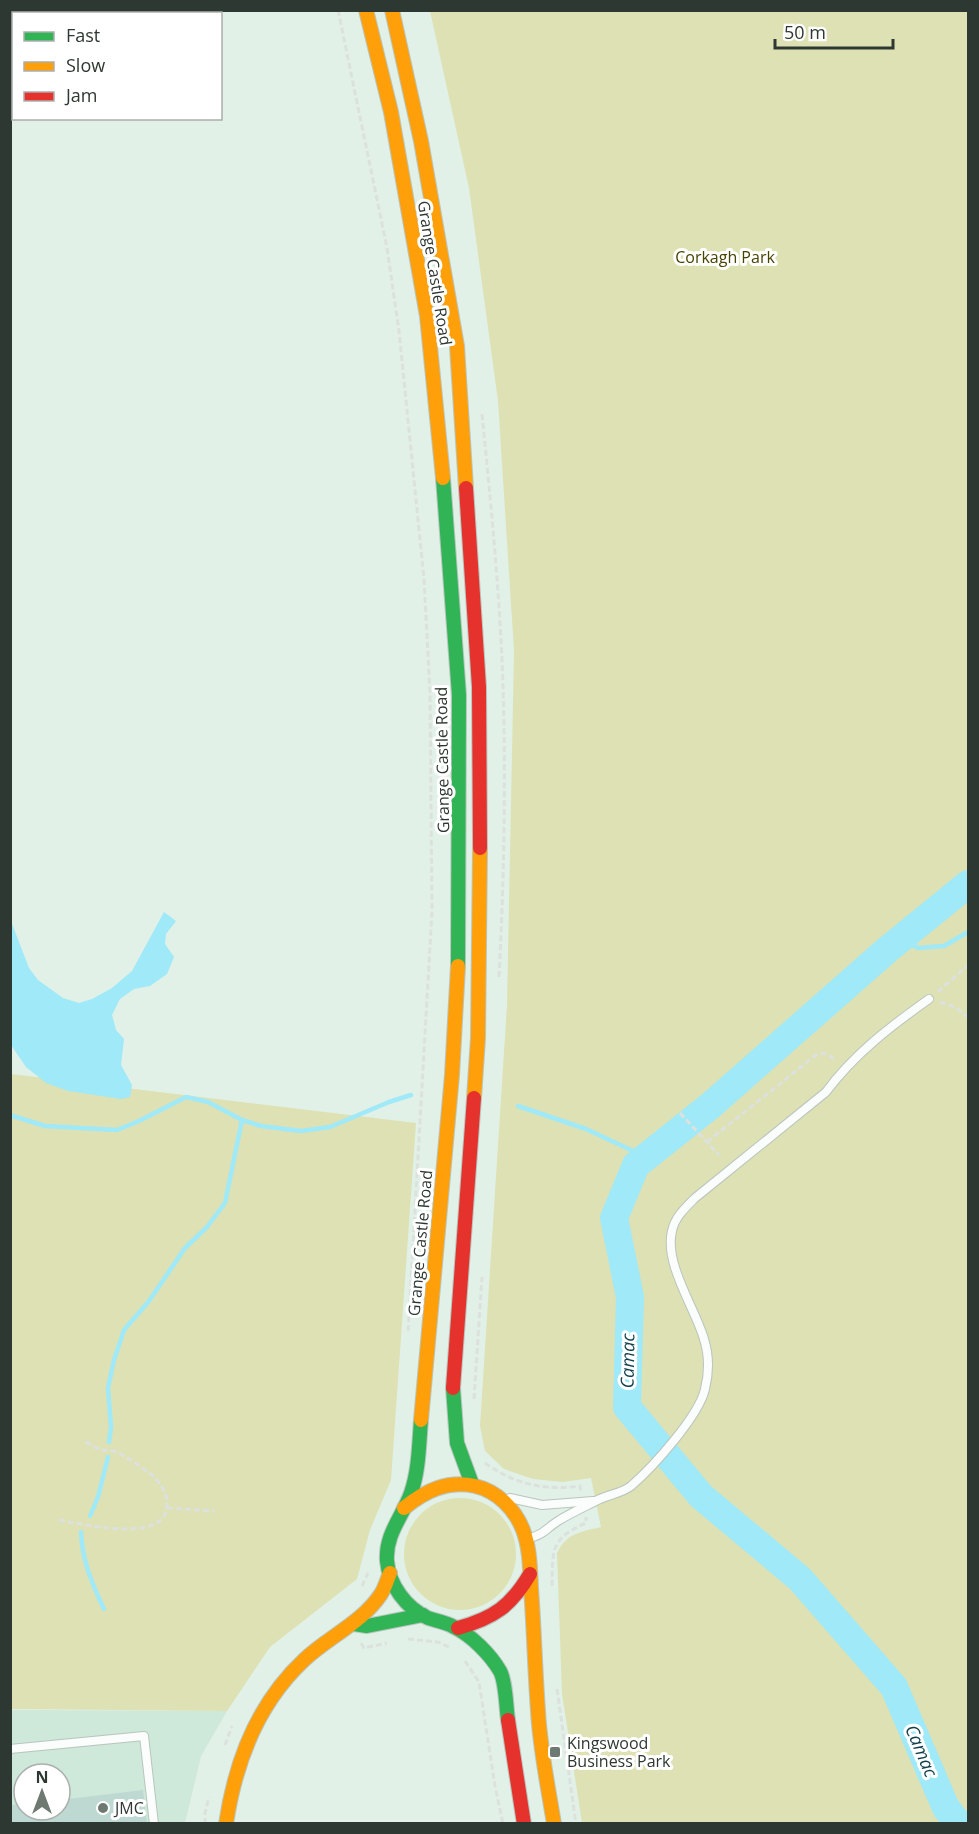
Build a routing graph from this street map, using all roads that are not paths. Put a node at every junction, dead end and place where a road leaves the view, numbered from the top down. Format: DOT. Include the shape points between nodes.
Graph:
graph roads {
  1 [pos="366,10"];
  2 [pos="392,10"];
  3 [pos="929,999"];
  4 [pos="472,1484"];
  5 [pos="500,1496"];
  6 [pos="594,1501"];
  7 [pos="401,1511"];
  8 [pos="525,1539"];
  9 [pos="390,1573"];
  10 [pos="530,1574"];
  11 [pos="423,1615"];
  12 [pos="354,1624"];
  13 [pos="458,1628"];
  14 [pos="10,1749"];
  15 [pos="154,1824"];
  16 [pos="226,1824"];
  17 [pos="524,1824"];
  18 [pos="554,1824"];
  1 -- 7 [label="main road, Grange Castle Road" via="391,112 427,316 448,526 459,695 459,938 452,1075 417,1464 412,1492"];
  2 -- 4 [label="main road, Grange Castle Road" via="421,141 457,346 479,687 478,1038 453,1394 457,1443"];
  3 -- 6 [label="lane" via="888,1027 842,1070 826,1092 680,1214 672,1231 671,1250 705,1340 705,1390 696,1414 630,1487"];
  4 -- 5 [label="main road, Grange Castle Road"];
  4 -- 7 [label="main road, Grange Castle Road" via="434,1488"];
  5 -- 6 [label="lane" via="542,1505"];
  5 -- 8 [label="main road, Grange Castle Road" via="520,1522"];
  6 -- 8 [label="lane" via="543,1534"];
  7 -- 9 [label="main road, Grange Castle Road" via="388,1541"];
  8 -- 10 [label="main road, Grange Castle Road"];
  9 -- 11 [label="main road, Grange Castle Road" via="399,1593"];
  9 -- 12 [label="main road" via="380,1597"];
  10 -- 13 [label="main road" via="510,1604 494,1616"];
  10 -- 18 [label="main road, Grange Castle Road" via="540,1731"];
  11 -- 12 [label="main road" via="367,1626"];
  11 -- 13 [label="main road, Grange Castle Road"];
  12 -- 16 [label="main road" via="304,1660 270,1699 243,1753"];
  13 -- 17 [label="main road, Grange Castle Road" via="489,1654 501,1673"];
  14 -- 15 [label="lane" via="144,1736"];
}
